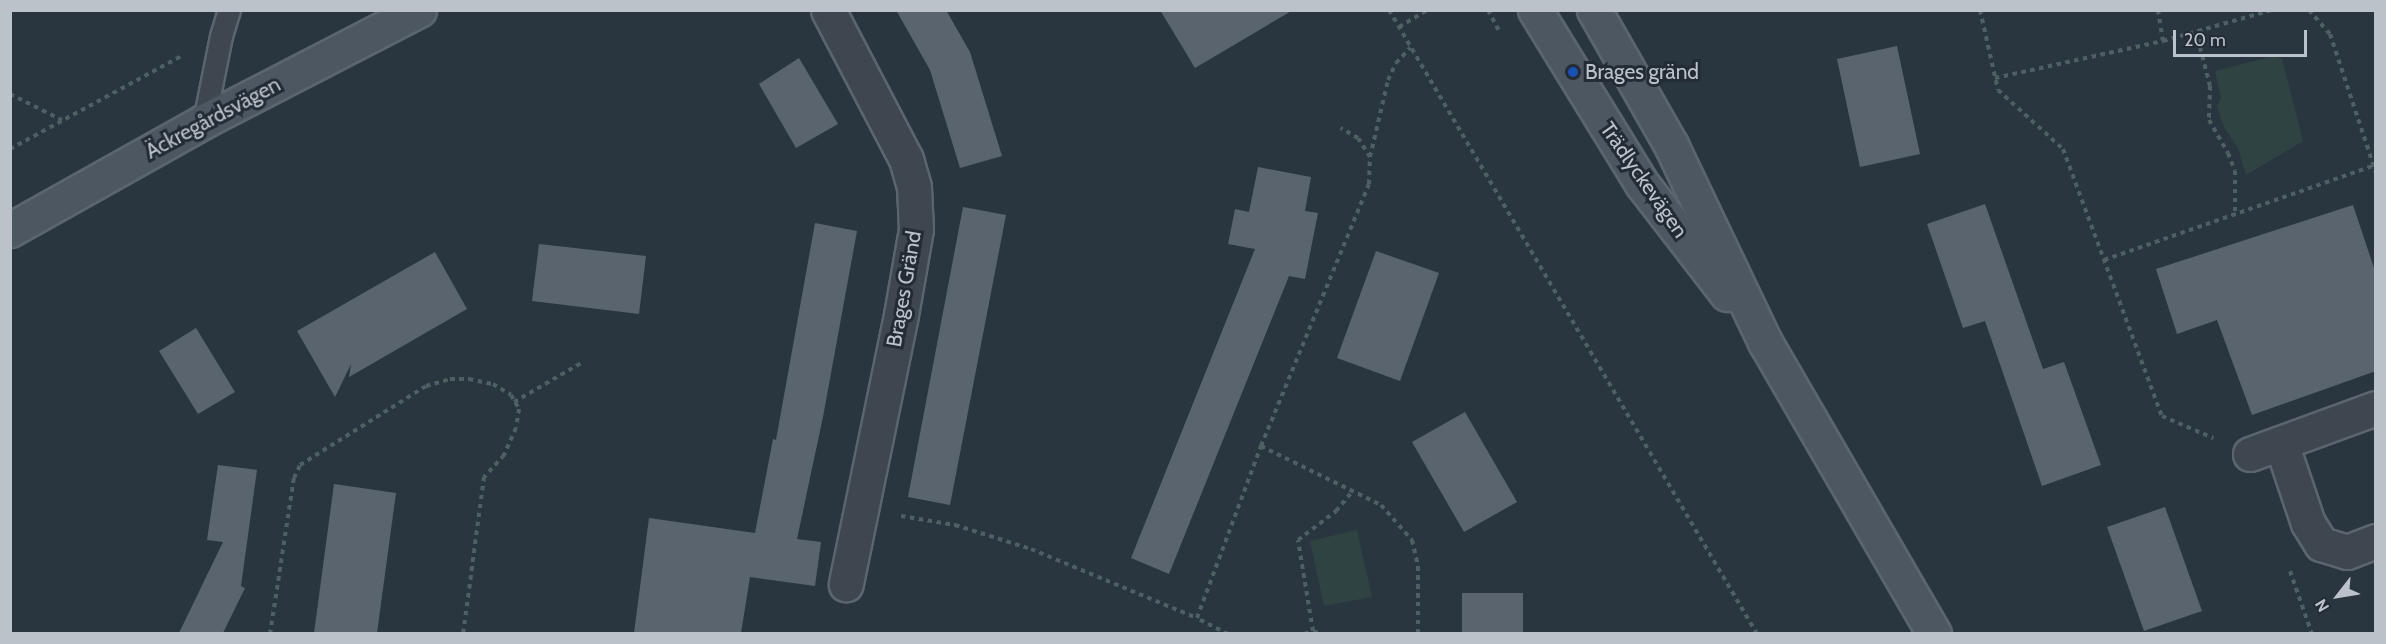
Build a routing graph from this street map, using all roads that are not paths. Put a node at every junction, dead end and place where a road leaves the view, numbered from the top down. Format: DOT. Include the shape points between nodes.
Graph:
graph roads {
  1 [pos="229,10"];
  2 [pos="419,10"];
  3 [pos="828,10"];
  4 [pos="1535,10"];
  5 [pos="1594,10"];
  6 [pos="204,121"];
  7 [pos="10,230"];
  8 [pos="1765,342"];
  9 [pos="2376,408"];
  10 [pos="2282,442"];
  11 [pos="2250,454"];
  12 [pos="2376,541"];
  13 [pos="846,584"];
  14 [pos="1934,633"];
  1 -- 6 [label="lane"];
  2 -- 6 [label="street, Äckregårdsvägen"];
  3 -- 13 [label="street, Brages Gränd" via="906,159 914,187 914,239"];
  4 -- 8 [label="street, Trädlyckevägen" via="1641,184"];
  5 -- 8 [label="street, Trädlyckevägen" via="1671,145"];
  6 -- 7 [label="street, Äckregårdsvägen"];
  8 -- 14 [label="street, Trädlyckevägen"];
  9 -- 10 [label="street"];
  10 -- 11 [label="street"];
  10 -- 12 [label="street" via="2308,523 2321,544 2347,552"];
}
